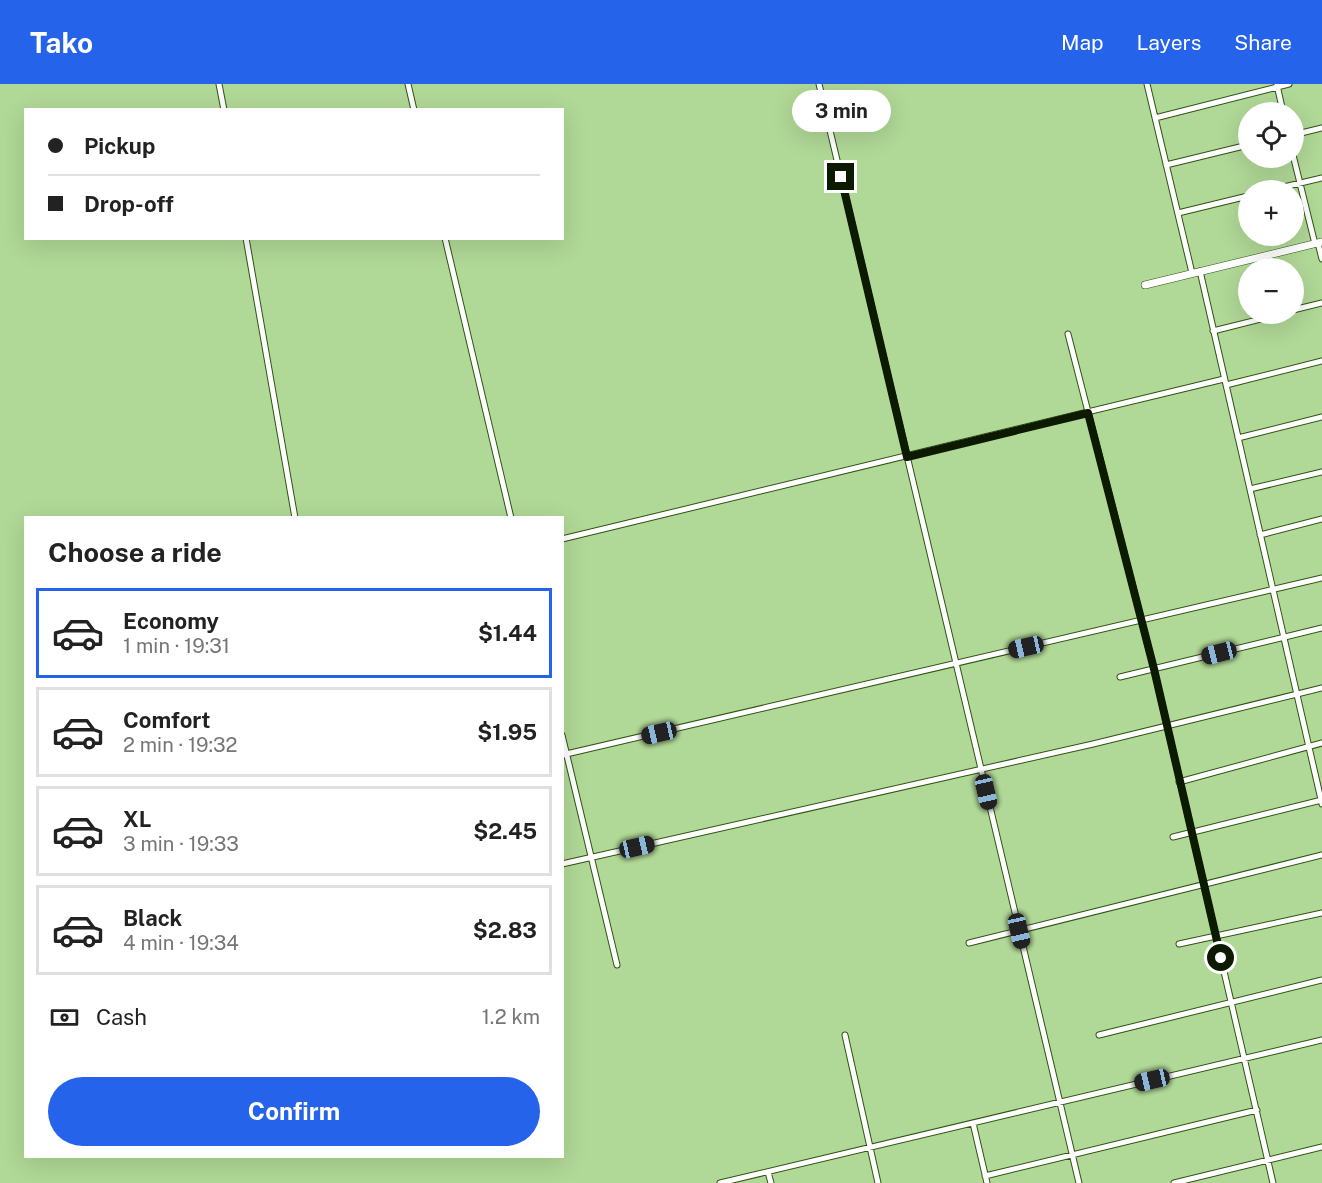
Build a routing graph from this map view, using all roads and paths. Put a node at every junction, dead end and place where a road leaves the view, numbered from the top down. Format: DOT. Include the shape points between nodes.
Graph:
graph roads {
  1 [pos="219,84"];
  2 [pos="408,84"];
  3 [pos="819,84"];
  4 [pos="1148,84"];
  5 [pos="1289,84"];
  6 [pos="1277,86"];
  7 [pos="1281,102"];
  8 [pos="224,108"];
  9 [pos="414,108"];
  10 [pos="1155,118"];
  11 [pos="1322,128"];
  12 [pos="1304,132"];
  13 [pos="1238,147"];
  14 [pos="1166,165"];
  15 [pos="1322,178"];
  16 [pos="1304,183"];
  17 [pos="1304,197"];
  18 [pos="1238,198"];
  19 [pos="1178,213"];
  20 [pos="246,240"];
  21 [pos="445,240"];
  22 [pos="1318,243"];
  23 [pos="1322,259"];
  24 [pos="1200,271"];
  25 [pos="1191,273"];
  26 [pos="1145,285"];
  27 [pos="1322,303"];
  28 [pos="1304,307"];
  29 [pos="1241,324"];
  30 [pos="1213,331"];
  31 [pos="1068,334"];
  32 [pos="1322,361"];
  33 [pos="1225,382"];
  34 [pos="1088,413"];
  35 [pos="1322,417"];
  36 [pos="1238,438"];
  37 [pos="907,457"];
  38 [pos="1322,472"];
  39 [pos="1250,489"];
  40 [pos="295,516"];
  41 [pos="511,516"];
  42 [pos="1322,519"];
  43 [pos="1260,535"];
  44 [pos="564,539"];
  45 [pos="1322,578"];
  46 [pos="1273,590"];
  47 [pos="1142,620"];
  48 [pos="1322,628"];
  49 [pos="1284,638"];
  50 [pos="956,664"];
  51 [pos="1154,669"];
  52 [pos="1120,677"];
  53 [pos="1322,688"];
  54 [pos="1297,694"];
  55 [pos="1168,726"];
  56 [pos="1322,744"];
  57 [pos="1309,746"];
  58 [pos="565,755"];
  59 [pos="981,769"];
  60 [pos="1179,781"];
  61 [pos="1322,801"];
  62 [pos="1192,832"];
  63 [pos="1173,837"];
  64 [pos="1322,855"];
  65 [pos="592,857"];
  66 [pos="564,864"];
  67 [pos="1204,884"];
  68 [pos="1322,913"];
  69 [pos="1019,931"];
  70 [pos="1216,936"];
  71 [pos="969,943"];
  72 [pos="1179,944"];
  73 [pos="617,965"];
  74 [pos="1322,981"];
  75 [pos="1232,1002"];
  76 [pos="845,1035"];
  77 [pos="1099,1035"];
  78 [pos="1322,1040"];
  79 [pos="1245,1058"];
  80 [pos="1059,1102"];
  81 [pos="1257,1110"];
  82 [pos="973,1123"];
  83 [pos="1322,1147"];
  84 [pos="869,1148"];
  85 [pos="1072,1155"];
  86 [pos="1268,1160"];
  87 [pos="768,1172"];
  88 [pos="985,1176"];
  89 [pos="720,1183"];
  90 [pos="771,1183"];
  91 [pos="878,1183"];
  92 [pos="987,1183"];
  93 [pos="1079,1183"];
  94 [pos="1174,1183"];
  95 [pos="1274,1183"];
  1 -- 8 [label="street"];
  2 -- 9 [label="street"];
  3 -- 37 [label="street"];
  4 -- 10 [label="street"];
  5 -- 6 [label="street"];
  6 -- 7 [label="street"];
  6 -- 10 [label="street"];
  10 -- 14 [label="street"];
  11 -- 12 [label="street"];
  13 -- 14 [label="street"];
  14 -- 19 [label="street"];
  15 -- 16 [label="street"];
  17 -- 22 [label="street"];
  18 -- 19 [label="street"];
  19 -- 25 [label="street"];
  20 -- 40 [label="street"];
  21 -- 41 [label="street"];
  22 -- 23 [label="street"];
  22 -- 24 [label="street"];
  24 -- 25 [label="street"];
  24 -- 30 [label="street"];
  25 -- 26 [label="street"];
  27 -- 28 [label="street"];
  29 -- 30 [label="street"];
  30 -- 33 [label="street"];
  31 -- 34 [label="street"];
  32 -- 33 [label="street"];
  33 -- 34 [label="street"];
  33 -- 36 [label="street"];
  34 -- 37 [label="street"];
  34 -- 47 [label="street"];
  35 -- 36 [label="street"];
  36 -- 39 [label="street"];
  37 -- 44 [label="street"];
  37 -- 50 [label="street"];
  38 -- 39 [label="street"];
  39 -- 43 [label="street"];
  42 -- 43 [label="street"];
  43 -- 46 [label="street"];
  45 -- 46 [label="street"];
  46 -- 47 [label="street"];
  46 -- 49 [label="street"];
  47 -- 50 [label="street"];
  47 -- 51 [label="street"];
  48 -- 49 [label="street"];
  49 -- 51 [label="street"];
  49 -- 54 [label="street"];
  50 -- 58 [label="street"];
  50 -- 59 [label="street"];
  51 -- 52 [label="street"];
  51 -- 55 [label="street"];
  53 -- 54 [label="street"];
  54 -- 55 [label="street"];
  54 -- 57 [label="street"];
  55 -- 59 [label="street"];
  55 -- 60 [label="street"];
  56 -- 57 [label="street"];
  57 -- 60 [label="street"];
  57 -- 61 [label="street"];
  58 -- 65 [label="street"];
  59 -- 65 [label="street"];
  59 -- 69 [label="street"];
  60 -- 62 [label="street"];
  61 -- 62 [label="street"];
  62 -- 63 [label="street"];
  62 -- 67 [label="street"];
  64 -- 67 [label="street"];
  65 -- 66 [label="street"];
  65 -- 73 [label="street"];
  67 -- 69 [label="street"];
  67 -- 70 [label="street"];
  68 -- 70 [label="street"];
  69 -- 71 [label="street"];
  69 -- 80 [label="street"];
  70 -- 72 [label="street"];
  70 -- 75 [label="street"];
  74 -- 75 [label="street"];
  75 -- 77 [label="street"];
  75 -- 79 [label="street"];
  76 -- 84 [label="street"];
  78 -- 79 [label="street"];
  79 -- 80 [label="street"];
  79 -- 81 [label="street"];
  80 -- 82 [label="street"];
  80 -- 85 [label="street"];
  81 -- 85 [label="street"];
  81 -- 86 [label="street"];
  82 -- 84 [label="street"];
  82 -- 88 [label="street"];
  83 -- 86 [label="street"];
  84 -- 87 [label="street"];
  84 -- 91 [label="street"];
  85 -- 88 [label="street"];
  85 -- 93 [label="street"];
  86 -- 94 [label="street"];
  86 -- 95 [label="street"];
  87 -- 89 [label="street"];
  87 -- 90 [label="street"];
  88 -- 92 [label="street"];
}
